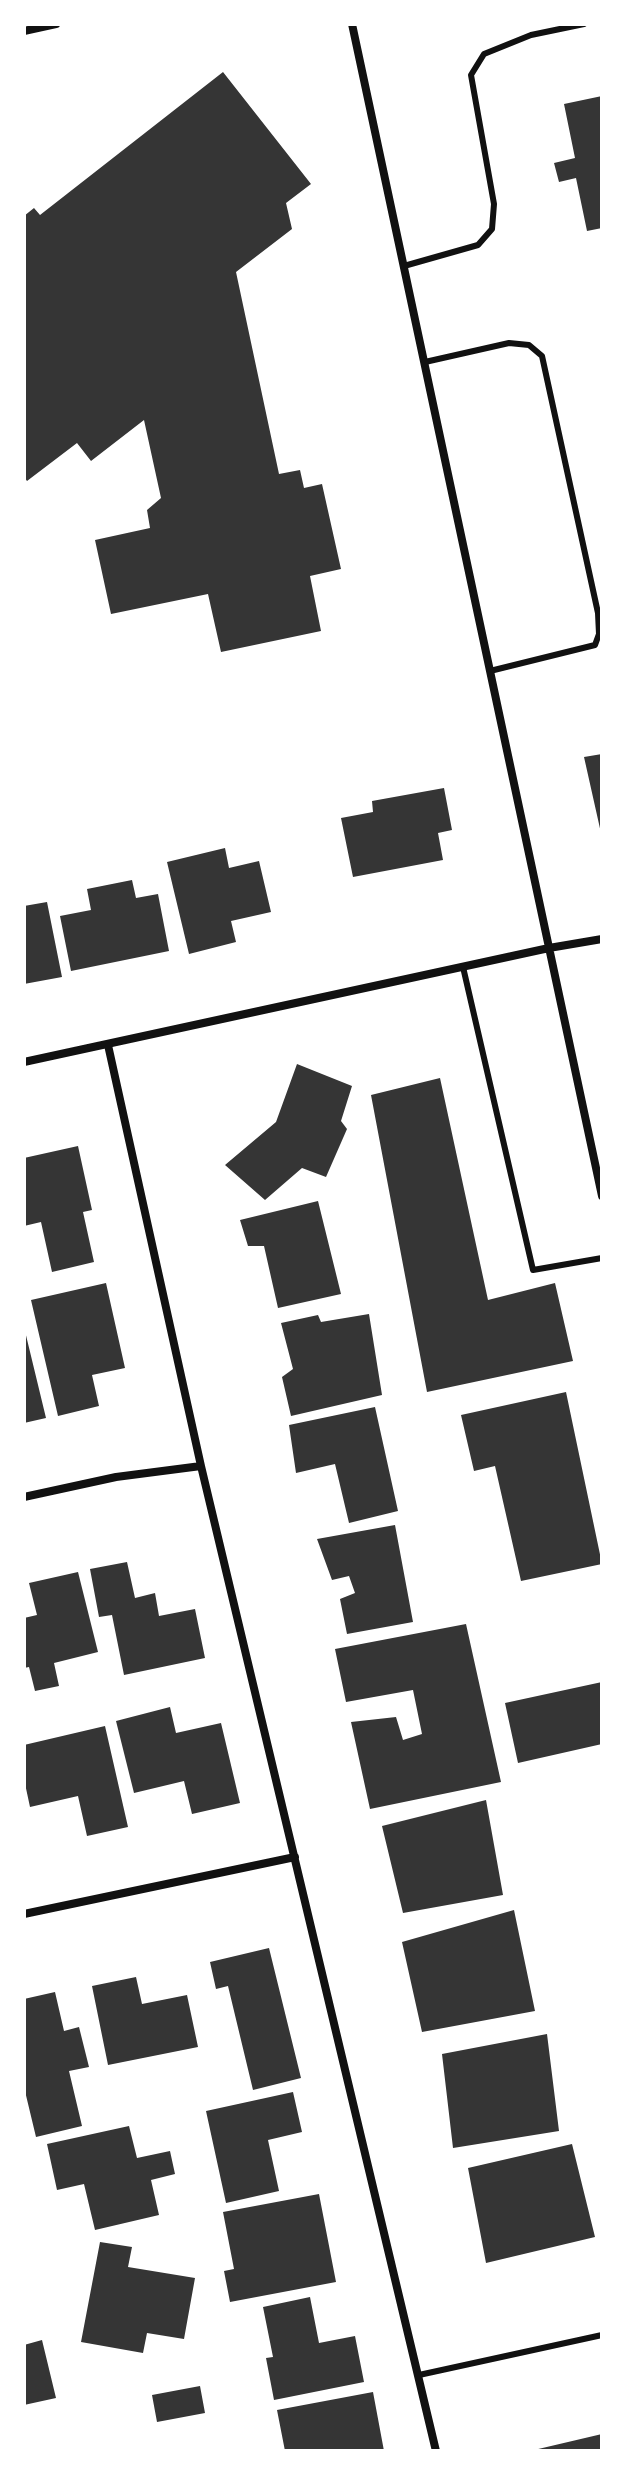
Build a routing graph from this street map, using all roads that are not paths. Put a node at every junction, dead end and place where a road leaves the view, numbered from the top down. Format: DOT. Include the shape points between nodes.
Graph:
graph roads {
  1 [pos="56,24"];
  2 [pos="352,24"];
  3 [pos="584,24"];
  4 [pos="24,31"];
  5 [pos="404,266"];
  6 [pos="425,362"];
  7 [pos="490,671"];
  8 [pos="602,939"];
  9 [pos="549,948"];
  10 [pos="463,967"];
  11 [pos="108,1045"];
  12 [pos="24,1062"];
  13 [pos="602,1196"];
  14 [pos="602,1258"];
  15 [pos="201,1466"];
  16 [pos="24,1497"];
  17 [pos="295,1857"];
  18 [pos="24,1914"];
  19 [pos="602,2335"];
  20 [pos="419,2375"];
  21 [pos="436,2451"];
  1 -- 4 [label="street"];
  2 -- 5 [label="street"];
  3 -- 5 [label="lane" via="531,35 484,54 471,75 494,204 492,229 478,245"];
  5 -- 6 [label="street"];
  6 -- 7 [label="street"];
  6 -- 7 [label="lane" via="509,343 529,345 542,356 598,613 595,645"];
  7 -- 9 [label="street"];
  8 -- 9 [label="street"];
  9 -- 10 [label="street"];
  9 -- 13 [label="street"];
  10 -- 11 [label="street"];
  10 -- 14 [label="lane" via="533,1270"];
  11 -- 12 [label="street"];
  11 -- 15 [label="street"];
  15 -- 16 [label="street"];
  15 -- 17 [label="street"];
  17 -- 18 [label="street"];
  17 -- 20 [label="street"];
  19 -- 20 [label="lane"];
  20 -- 21 [label="street"];
}
